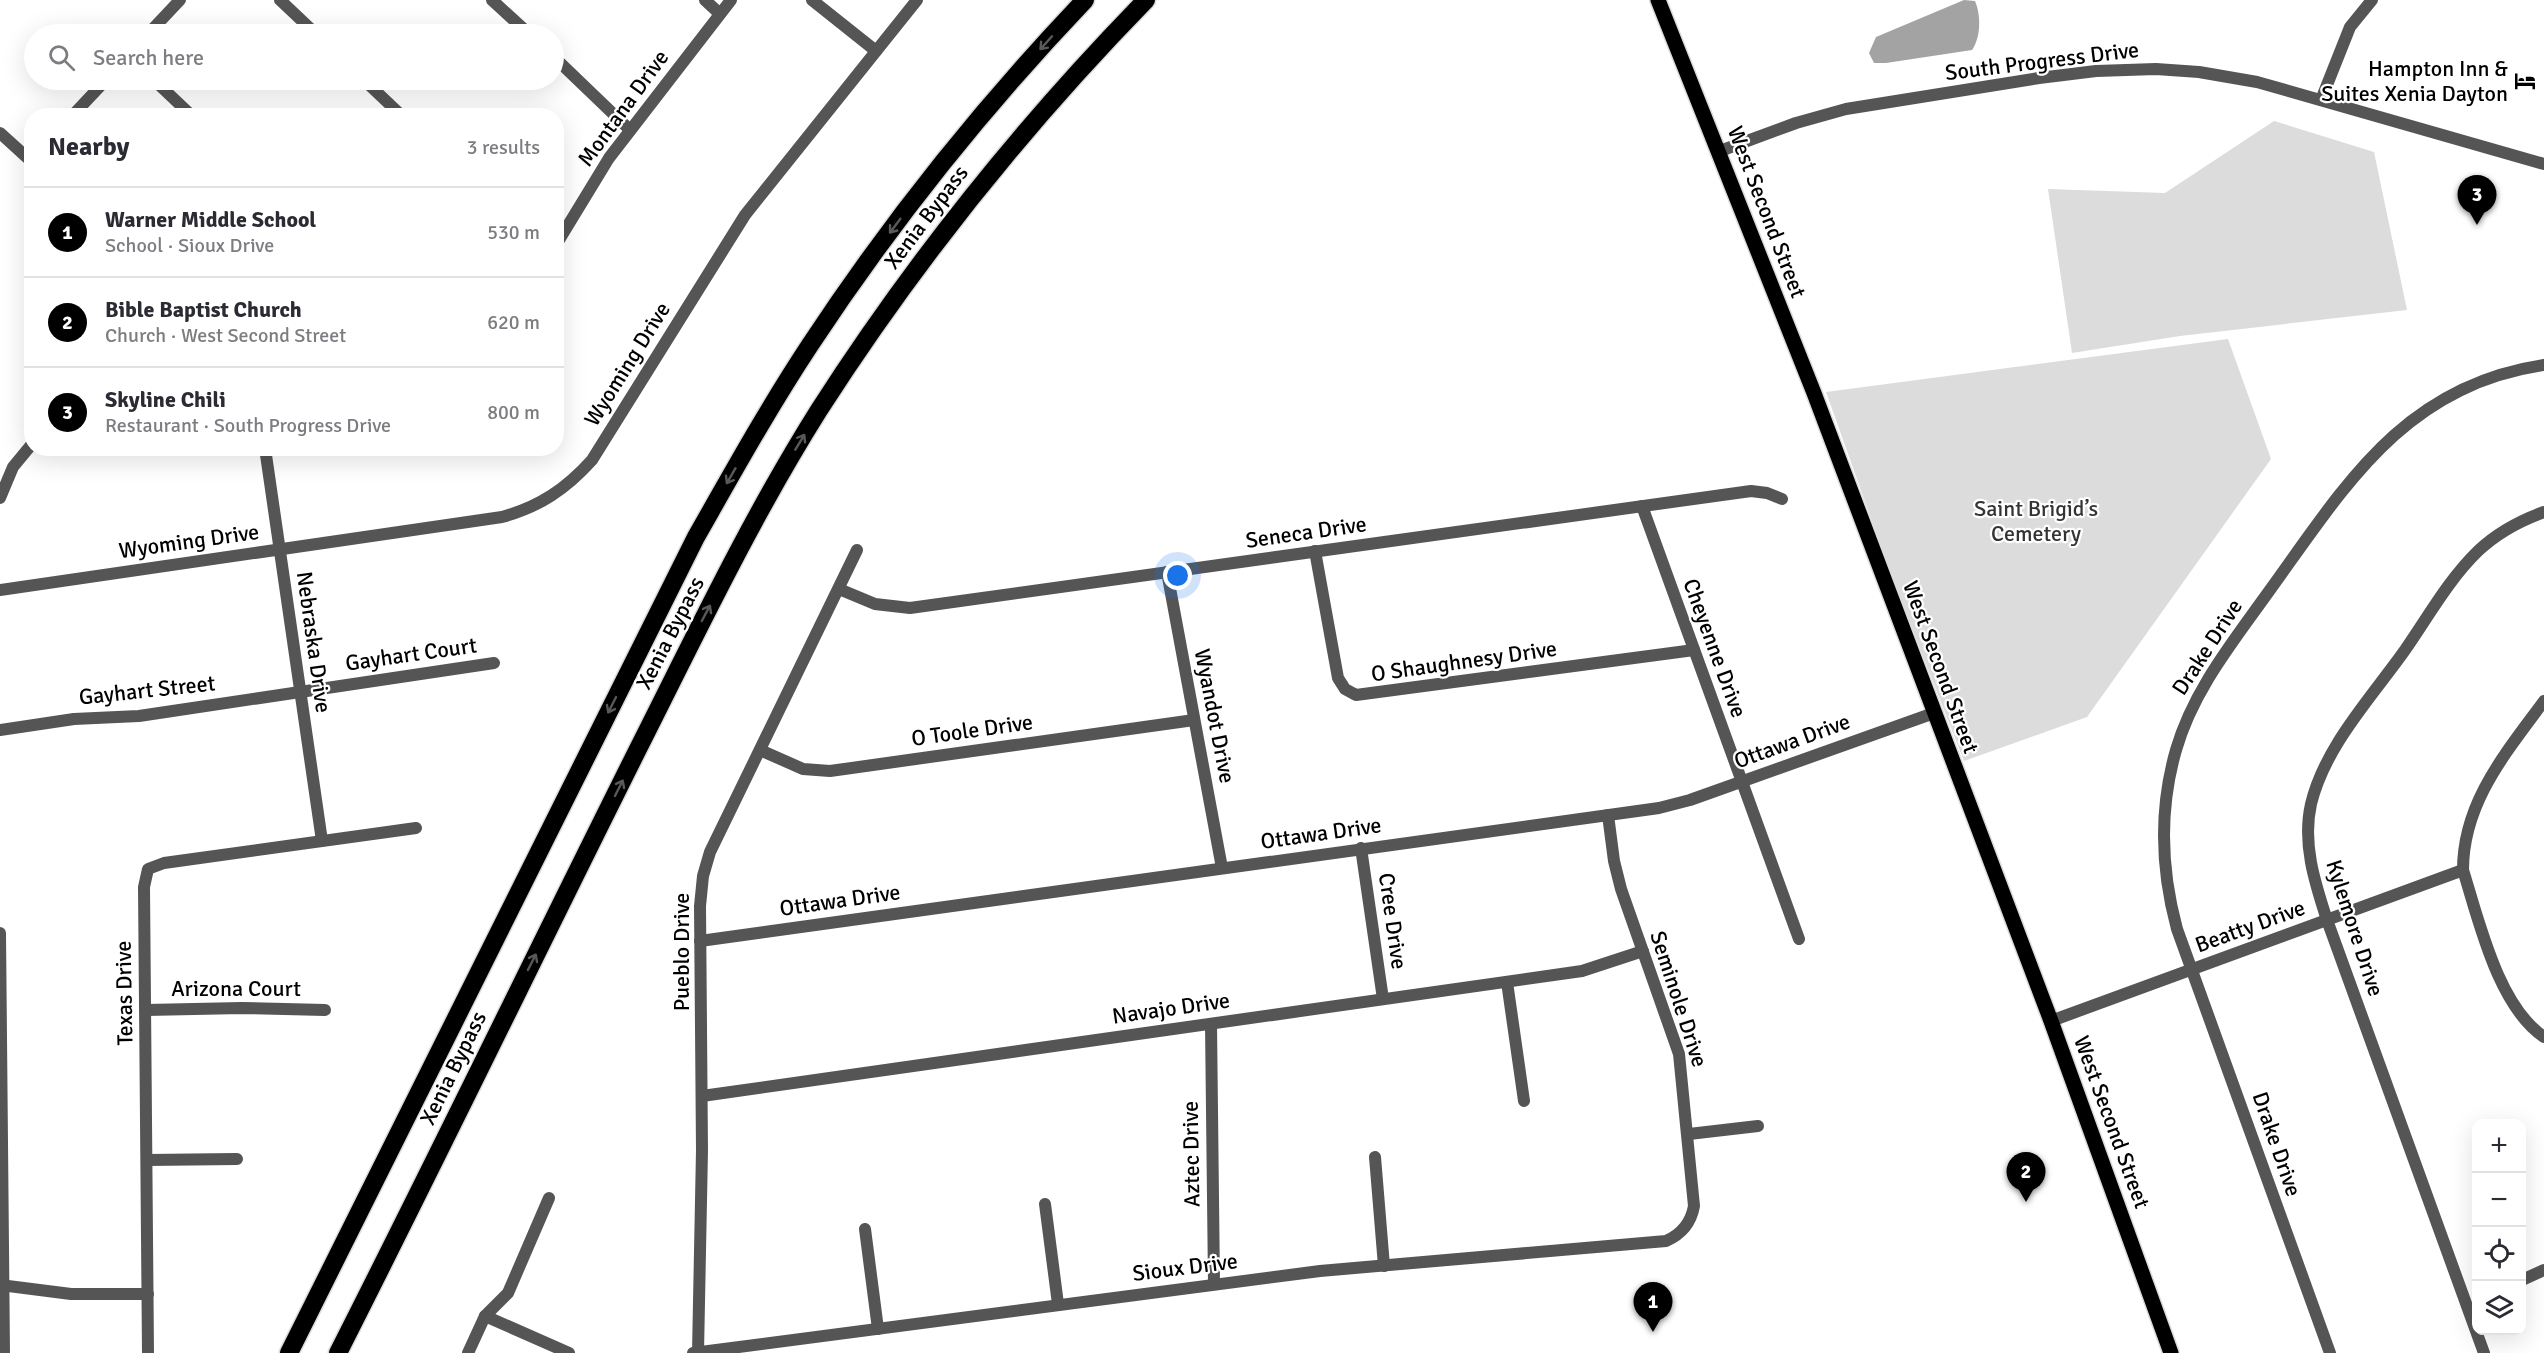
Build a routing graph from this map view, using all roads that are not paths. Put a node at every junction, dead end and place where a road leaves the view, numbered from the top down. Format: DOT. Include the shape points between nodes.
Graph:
graph roads {
  1 [pos="180,0"];
  2 [pos="280,0"];
  3 [pos="492,0"];
  4 [pos="705,0"];
  5 [pos="731,0"];
  6 [pos="812,0"];
  7 [pos="917,0"];
  8 [pos="1085,0"];
  9 [pos="1146,0"];
  10 [pos="1658,0"];
  11 [pos="2373,0"];
  12 [pos="720,14"];
  13 [pos="157,24"];
  14 [pos="305,24"];
  15 [pos="518,24"];
  16 [pos="876,51"];
  17 [pos="564,66"];
  18 [pos="96,90"];
  19 [pos="165,90"];
  20 [pos="375,90"];
  21 [pos="2321,100"];
  22 [pos="79,108"];
  23 [pos="184,108"];
  24 [pos="394,108"];
  25 [pos="630,129"];
  26 [pos="0,133"];
  27 [pos="1720,151"];
  28 [pos="24,154"];
  29 [pos="2544,164"];
  30 [pos="564,232"];
  31 [pos="2544,364"];
  32 [pos="24,454"];
  33 [pos="266,456"];
  34 [pos="0,498"];
  35 [pos="1782,499"];
  36 [pos="1642,506"];
  37 [pos="2544,512"];
  38 [pos="279,549"];
  39 [pos="857,550"];
  40 [pos="1315,551"];
  41 [pos="1167,572"];
  42 [pos="839,589"];
  43 [pos="0,590"];
  44 [pos="1694,650"];
  45 [pos="494,663"];
  46 [pos="299,692"];
  47 [pos="2544,701"];
  48 [pos="1934,713"];
  49 [pos="1194,720"];
  50 [pos="0,730"];
  51 [pos="760,750"];
  52 [pos="1742,782"];
  53 [pos="1608,815"];
  54 [pos="416,828"];
  55 [pos="322,841"];
  56 [pos="1361,848"];
  57 [pos="1222,868"];
  58 [pos="2463,870"];
  59 [pos="2327,920"];
  60 [pos="0,933"];
  61 [pos="1799,939"];
  62 [pos="700,941"];
  63 [pos="1643,951"];
  64 [pos="2191,970"];
  65 [pos="1507,982"];
  66 [pos="521,984"];
  67 [pos="1383,999"];
  68 [pos="146,1010"];
  69 [pos="325,1010"];
  70 [pos="2051,1021"];
  71 [pos="1211,1024"];
  72 [pos="2544,1037"];
  73 [pos="702,1096"];
  74 [pos="1524,1101"];
  75 [pos="408,1115"];
  76 [pos="1758,1126"];
  77 [pos="1689,1134"];
  78 [pos="1375,1157"];
  79 [pos="237,1159"];
  80 [pos="147,1160"];
  81 [pos="549,1198"];
  82 [pos="1045,1204"];
  83 [pos="866,1229"];
  84 [pos="1682,1231"];
  85 [pos="1384,1266"];
  86 [pos="2544,1270"];
  87 [pos="2526,1278"];
  88 [pos="1214,1284"];
  89 [pos="2,1285"];
  90 [pos="148,1294"];
  91 [pos="2471,1301"];
  92 [pos="1058,1304"];
  93 [pos="484,1316"];
  94 [pos="878,1329"];
  95 [pos="4,1353"];
  96 [pos="148,1353"];
  97 [pos="279,1353"];
  98 [pos="290,1353"];
  99 [pos="338,1353"];
  100 [pos="350,1353"];
  101 [pos="468,1353"];
  102 [pos="569,1353"];
  103 [pos="693,1353"];
  104 [pos="698,1353"];
  105 [pos="2171,1353"];
  106 [pos="2330,1353"];
  107 [pos="2484,1353"];
  1 -- 13 [label="street"];
  2 -- 14 [label="street"];
  3 -- 15 [label="street"];
  4 -- 12 [label="street"];
  5 -- 12 [label="street, Montana Drive"];
  6 -- 16 [label="street"];
  7 -- 16 [label="street, Wyoming Drive"];
  8 -- 75 [label="highway, Xenia Bypass, one-way" via="982,114 900,219 810,345 768,413 696,537"];
  66 -- 9 [label="highway, Xenia Bypass, one-way" via="703,618 819,410 916,269 984,180 1064,85"];
  10 -- 27 [label="main road, West Second Street"];
  11 -- 21 [label="street" via="2350,27"];
  12 -- 25 [label="street, Montana Drive"];
  16 -- 38 [label="street, Wyoming Drive" via="745,215 592,460 569,484 537,505 502,517"];
  17 -- 25 [label="street"];
  18 -- 22 [label="street"];
  19 -- 23 [label="street"];
  20 -- 24 [label="street"];
  21 -- 27 [label="street, South Progress Drive" via="2257,82 2199,72 2096,71 1846,109"];
  21 -- 29 [label="street, South Progress Drive"];
  25 -- 30 [label="street, Montana Drive"];
  26 -- 28 [label="street"];
  27 -- 48 [label="main road, West Second Street"];
  31 -- 64 [label="street, Drake Drive" via="2497,376 2448,397 2379,446 2210,675 2176,749 2164,830 2170,903"];
  32 -- 34 [label="street" via="13,467"];
  33 -- 38 [label="street, Nebraska Drive"];
  35 -- 36 [label="street, Seneca Drive" via="1750,491"];
  36 -- 40 [label="street, Seneca Drive"];
  36 -- 44 [label="street, Cheyenne Drive"];
  37 -- 59 [label="street, Kylemore Drive" via="2503,531 2472,558 2324,766 2311,806 2309,847"];
  38 -- 43 [label="street, Wyoming Drive"];
  38 -- 46 [label="street, Nebraska Drive"];
  39 -- 42 [label="street, Pueblo Drive"];
  40 -- 41 [label="street, Seneca Drive"];
  40 -- 44 [label="street, O Shaughnesy Drive" via="1338,678 1345,689 1356,695"];
  41 -- 42 [label="street, Seneca Drive" via="910,608 874,604"];
  41 -- 49 [label="street, Wyandot Drive"];
  42 -- 51 [label="street, Pueblo Drive"];
  44 -- 52 [label="street, Cheyenne Drive"];
  45 -- 46 [label="street, Gayhart Court"];
  46 -- 50 [label="street, Gayhart Street" via="139,716 74,719"];
  46 -- 55 [label="street, Nebraska Drive"];
  47 -- 58 [label="street" via="2483,786 2463,850"];
  48 -- 52 [label="street, Ottawa Drive"];
  48 -- 70 [label="main road, West Second Street"];
  49 -- 51 [label="street, O Toole Drive" via="830,771 803,770"];
  49 -- 57 [label="street, Wyandot Drive"];
  51 -- 62 [label="street, Pueblo Drive" via="708,860 700,894"];
  52 -- 53 [label="street, Ottawa Drive" via="1671,806"];
  52 -- 61 [label="street, Cheyenne Drive"];
  53 -- 56 [label="street, Ottawa Drive"];
  53 -- 63 [label="street, Seminole Drive" via="1616,871"];
  54 -- 55 [label="street"];
  55 -- 68 [label="street, Texas Drive" via="164,863 148,869 144,887"];
  56 -- 57 [label="street, Ottawa Drive"];
  56 -- 67 [label="street, Cree Drive"];
  57 -- 62 [label="street, Ottawa Drive"];
  58 -- 59 [label="street, Beatty Drive"];
  58 -- 72 [label="street" via="2509,996 2525,1020"];
  59 -- 64 [label="street, Beatty Drive"];
  59 -- 91 [label="street, Kylemore Drive"];
  60 -- 89 [label="street"];
  62 -- 73 [label="street, Pueblo Drive"];
  63 -- 65 [label="street, Navajo Drive" via="1582,971"];
  63 -- 77 [label="street, Seminole Drive" via="1679,1054"];
  64 -- 70 [label="street, Beatty Drive"];
  64 -- 106 [label="street, Drake Drive"];
  65 -- 67 [label="street, Navajo Drive"];
  65 -- 74 [label="street"];
  66 -- 99 [label="highway, Xenia Bypass"];
  66 -- 100 [label="highway"];
  67 -- 71 [label="street, Navajo Drive"];
  68 -- 69 [label="street, Arizona Court"];
  68 -- 80 [label="street, Texas Drive"];
  70 -- 105 [label="main road, West Second Street"];
  71 -- 73 [label="street, Navajo Drive"];
  71 -- 88 [label="street, Aztec Drive"];
  73 -- 104 [label="street, Pueblo Drive"];
  75 -- 97 [label="highway" via="372,1171"];
  75 -- 98 [label="highway, Xenia Bypass"];
  76 -- 77 [label="street"];
  77 -- 84 [label="street, Seminole Drive" via="1694,1206"];
  78 -- 85 [label="street"];
  79 -- 80 [label="street"];
  80 -- 90 [label="street, Texas Drive"];
  81 -- 93 [label="street" via="508,1293"];
  82 -- 92 [label="street"];
  83 -- 94 [label="street"];
  84 -- 85 [label="street, Sioux Drive" via="1666,1241"];
  85 -- 88 [label="street, Sioux Drive"];
  86 -- 87 [label="street"];
  88 -- 92 [label="street, Sioux Drive"];
  89 -- 90 [label="street" via="71,1293"];
  89 -- 95 [label="street"];
  90 -- 96 [label="street, Texas Drive"];
  91 -- 107 [label="street, Kylemore Drive"];
  92 -- 94 [label="street, Sioux Drive"];
  93 -- 101 [label="street"];
  93 -- 102 [label="street"];
  94 -- 104 [label="street, Sioux Drive"];
  103 -- 104 [label="street, Sioux Drive"];
}
